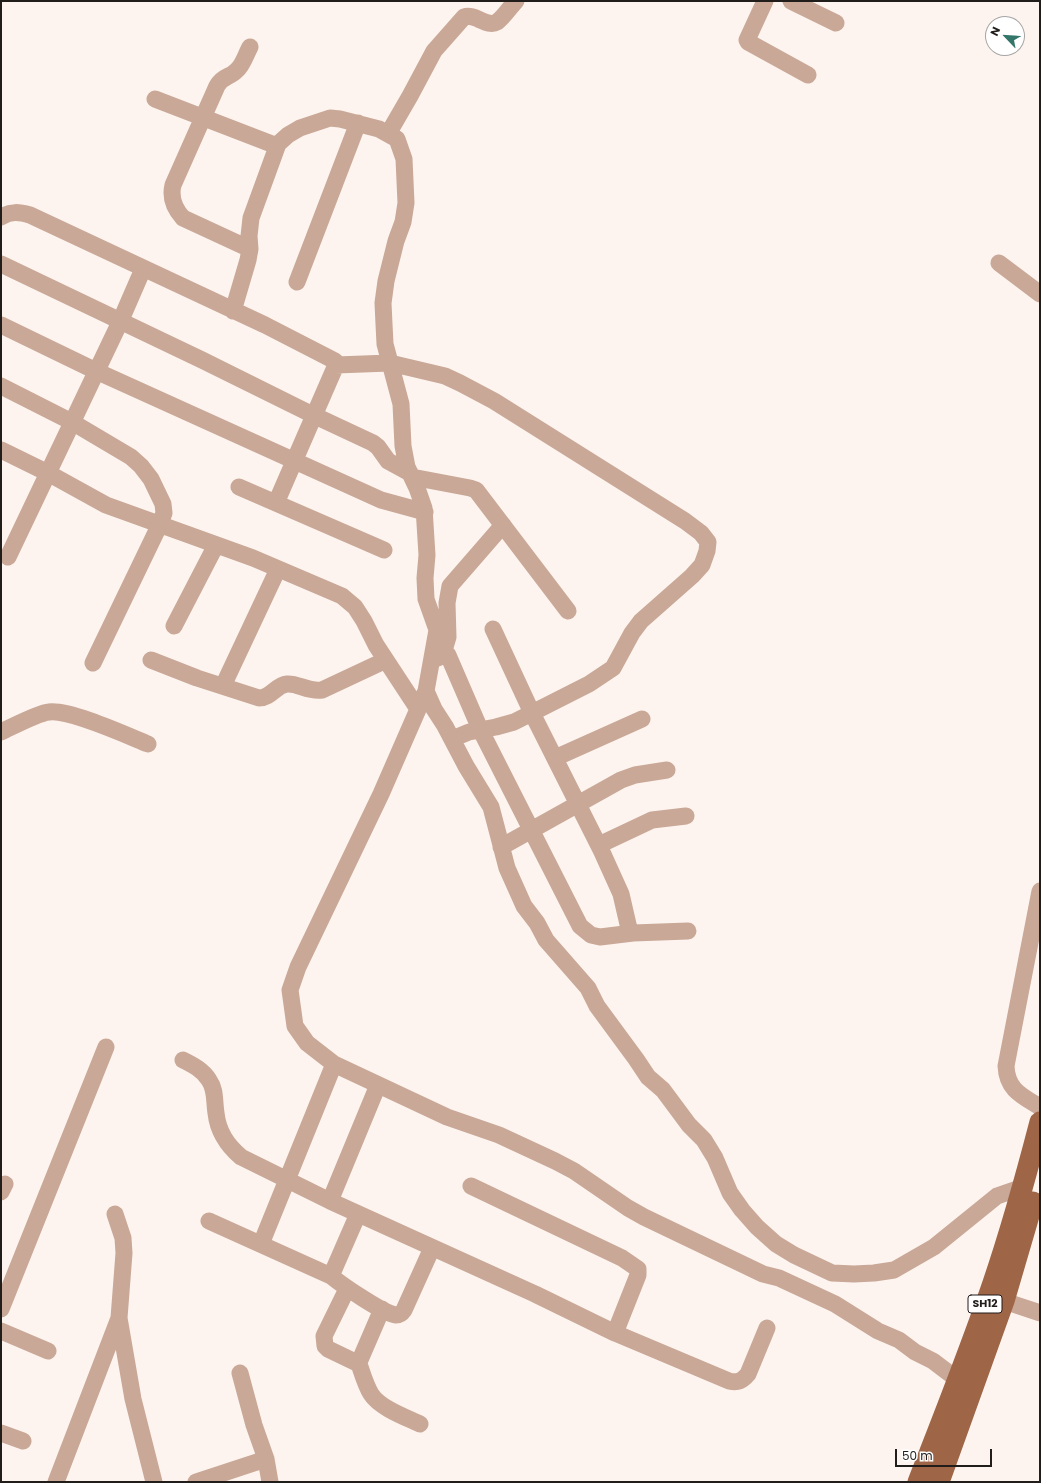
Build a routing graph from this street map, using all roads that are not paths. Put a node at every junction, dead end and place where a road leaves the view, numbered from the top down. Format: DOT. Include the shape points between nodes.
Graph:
graph roads {
  1 [pos="516,1"];
  2 [pos="765,1"];
  3 [pos="791,1"];
  4 [pos="836,23"];
  5 [pos="250,47"];
  6 [pos="808,75"];
  7 [pos="155,99"];
  8 [pos="202,118"];
  9 [pos="358,123"];
  10 [pos="388,134"];
  11 [pos="277,146"];
  12 [pos="1,217"];
  13 [pos="250,249"];
  14 [pos="999,263"];
  15 [pos="1,264"];
  16 [pos="143,269"];
  17 [pos="297,282"];
  18 [pos="1040,294"];
  19 [pos="233,310"];
  20 [pos="120,322"];
  21 [pos="1,325"];
  22 [pos="390,363"];
  23 [pos="336,365"];
  24 [pos="96,371"];
  25 [pos="1,386"];
  26 [pos="314,416"];
  27 [pos="72,422"];
  28 [pos="1,450"];
  29 [pos="294,460"];
  30 [pos="48,473"];
  31 [pos="411,475"];
  32 [pos="239,487"];
  33 [pos="276,503"];
  34 [pos="425,512"];
  35 [pos="160,524"];
  36 [pos="503,525"];
  37 [pos="216,544"];
  38 [pos="384,550"];
  39 [pos="8,557"];
  40 [pos="278,569"];
  41 [pos="568,611"];
  42 [pos="174,626"];
  43 [pos="493,629"];
  44 [pos="443,650"];
  45 [pos="151,660"];
  46 [pos="386,660"];
  47 [pos="92,663"];
  48 [pos="430,668"];
  49 [pos="223,686"];
  50 [pos="426,691"];
  51 [pos="418,709"];
  52 [pos="532,713"];
  53 [pos="642,719"];
  54 [pos="480,729"];
  55 [pos="1,732"];
  56 [pos="452,739"];
  57 [pos="148,744"];
  58 [pos="555,758"];
  59 [pos="667,770"];
  60 [pos="578,804"];
  61 [pos="686,816"];
  62 [pos="532,830"];
  63 [pos="599,845"];
  64 [pos="501,847"];
  65 [pos="1040,891"];
  66 [pos="688,931"];
  67 [pos="630,933"];
  68 [pos="106,1047"];
  69 [pos="183,1060"];
  70 [pos="334,1064"];
  71 [pos="378,1085"];
  72 [pos="1040,1108"];
  73 [pos="1040,1122"];
  74 [pos="288,1180"];
  75 [pos="1032,1183"];
  76 [pos="471,1186"];
  77 [pos="330,1201"];
  78 [pos="115,1214"];
  79 [pos="358,1214"];
  80 [pos="209,1221"];
  81 [pos="261,1244"];
  82 [pos="432,1248"];
  83 [pos="331,1276"];
  84 [pos="347,1289"];
  85 [pos="1004,1301"];
  86 [pos="1,1309"];
  87 [pos="382,1309"];
  88 [pos="1040,1313"];
  89 [pos="119,1318"];
  90 [pos="767,1328"];
  91 [pos="1,1331"];
  92 [pos="615,1333"];
  93 [pos="48,1351"];
  94 [pos="358,1361"];
  95 [pos="240,1373"];
  96 [pos="958,1380"];
  97 [pos="420,1424"];
  98 [pos="1,1433"];
  99 [pos="23,1441"];
  100 [pos="266,1459"];
  101 [pos="935,1479"];
  102 [pos="56,1482"];
  103 [pos="154,1482"];
  104 [pos="196,1482"];
  105 [pos="270,1482"];
  1 -- 10 [label="street" via="491,24 471,16 464,17 434,51"];
  2 -- 6 [label="street" via="748,42"];
  3 -- 4 [label="street"];
  5 -- 8 [label="street" via="239,69 220,80"];
  7 -- 8 [label="street"];
  8 -- 11 [label="street"];
  8 -- 13 [label="street" via="173,185 172,201 183,218"];
  9 -- 10 [label="street"];
  9 -- 11 [label="street" via="330,118 288,135"];
  9 -- 17 [label="street"];
  10 -- 22 [label="street" via="397,139 404,159 406,203 403,222 390,261 383,302 385,344"];
  11 -- 13 [label="street" via="251,218"];
  12 -- 16 [label="street" via="19,212 30,215"];
  13 -- 19 [label="street"];
  14 -- 18 [label="street"];
  15 -- 20 [label="street"];
  16 -- 19 [label="street"];
  16 -- 20 [label="street"];
  19 -- 23 [label="street" via="332,358"];
  20 -- 24 [label="street"];
  20 -- 26 [label="street"];
  21 -- 24 [label="street"];
  22 -- 23 [label="street"];
  22 -- 31 [label="street" via="402,404 403,446"];
  22 -- 52 [label="street" via="445,376 494,400 685,521 708,542 702,565 641,621 613,668 589,684"];
  23 -- 26 [label="street"];
  24 -- 27 [label="street"];
  24 -- 29 [label="street"];
  25 -- 27 [label="street"];
  26 -- 29 [label="street"];
  26 -- 31 [label="street" via="373,443 388,461"];
  27 -- 30 [label="street"];
  27 -- 35 [label="street" via="131,457 141,466 151,479 163,504 164,513"];
  28 -- 30 [label="street"];
  29 -- 33 [label="street"];
  29 -- 34 [label="street" via="381,500"];
  30 -- 35 [label="street" via="106,505"];
  30 -- 39 [label="street"];
  31 -- 34 [label="street"];
  31 -- 36 [label="street" via="476,490"];
  32 -- 33 [label="street"];
  33 -- 38 [label="street"];
  34 -- 48 [label="street" via="426,600 437,630"];
  35 -- 37 [label="street"];
  35 -- 47 [label="street"];
  36 -- 41 [label="street"];
  36 -- 44 [label="street" via="450,586 447,603 448,637"];
  37 -- 40 [label="street"];
  37 -- 42 [label="street"];
  40 -- 46 [label="street" via="349,600"];
  40 -- 49 [label="street"];
  43 -- 52 [label="street"];
  44 -- 48 [label="street"];
  44 -- 54 [label="street" via="448,655"];
  45 -- 49 [label="street"];
  46 -- 49 [label="street" via="322,690 315,691 286,684 269,696 259,698"];
  46 -- 51 [label="street"];
  48 -- 50 [label="street"];
  50 -- 51 [label="street"];
  50 -- 56 [label="street"];
  51 -- 70 [label="street" via="382,794 298,967 290,990 295,1026 307,1043"];
  52 -- 54 [label="street" via="514,722"];
  52 -- 58 [label="street"];
  53 -- 58 [label="street"];
  54 -- 56 [label="street"];
  54 -- 62 [label="street"];
  55 -- 57 [label="street" via="48,712 59,711"];
  56 -- 64 [label="street" via="491,807"];
  58 -- 60 [label="street"];
  59 -- 60 [label="street" via="636,774"];
  60 -- 62 [label="street"];
  60 -- 63 [label="street"];
  61 -- 63 [label="street" via="652,820"];
  62 -- 64 [label="street"];
  62 -- 67 [label="street" via="580,926 590,935"];
  63 -- 67 [label="street" via="621,894"];
  64 -- 75 [label="street" via="507,868 524,906 546,940 588,988 597,1006 648,1076 663,1090 704,1140 730,1193 742,1210 776,1244 832,1273 854,1274 894,1270 934,1247 997,1196"];
  65 -- 72 [label="street" via="1006,1076 1021,1096"];
  66 -- 67 [label="street"];
  68 -- 86 [label="street"];
  69 -- 74 [label="street" via="201,1069 209,1079 214,1089 216,1115 223,1138 229,1147 241,1157"];
  70 -- 71 [label="street"];
  70 -- 74 [label="street"];
  71 -- 77 [label="street"];
  71 -- 96 [label="street" via="447,1117 499,1135 555,1161 644,1217 763,1274 779,1278 835,1304 933,1361"];
  73 -- 75 [label="main road, SH12"];
  74 -- 77 [label="street"];
  74 -- 81 [label="street"];
  75 -- 85 [label="main road"];
  75 -- 96 [label="main road, SH12"];
  76 -- 92 [label="street" via="622,1258 638,1269 638,1275"];
  77 -- 79 [label="street"];
  78 -- 89 [label="street" via="123,1238 124,1253"];
  79 -- 82 [label="street"];
  79 -- 83 [label="street"];
  80 -- 81 [label="street"];
  81 -- 83 [label="street"];
  82 -- 87 [label="street" via="404,1310 397,1315"];
  82 -- 92 [label="street"];
  83 -- 84 [label="street"];
  84 -- 87 [label="street"];
  84 -- 94 [label="street" via="324,1340 328,1349 355,1362"];
  85 -- 88 [label="street"];
  85 -- 101 [label="main road"];
  87 -- 94 [label="street"];
  89 -- 102 [label="street"];
  89 -- 103 [label="street" via="133,1399"];
  90 -- 92 [label="street" via="748,1374 736,1383"];
  91 -- 93 [label="street"];
  94 -- 97 [label="street" via="371,1394 376,1400"];
  95 -- 100 [label="street"];
  96 -- 101 [label="main road, SH12"];
  98 -- 99 [label="street"];
  100 -- 104 [label="street"];
  100 -- 105 [label="street"];
}
